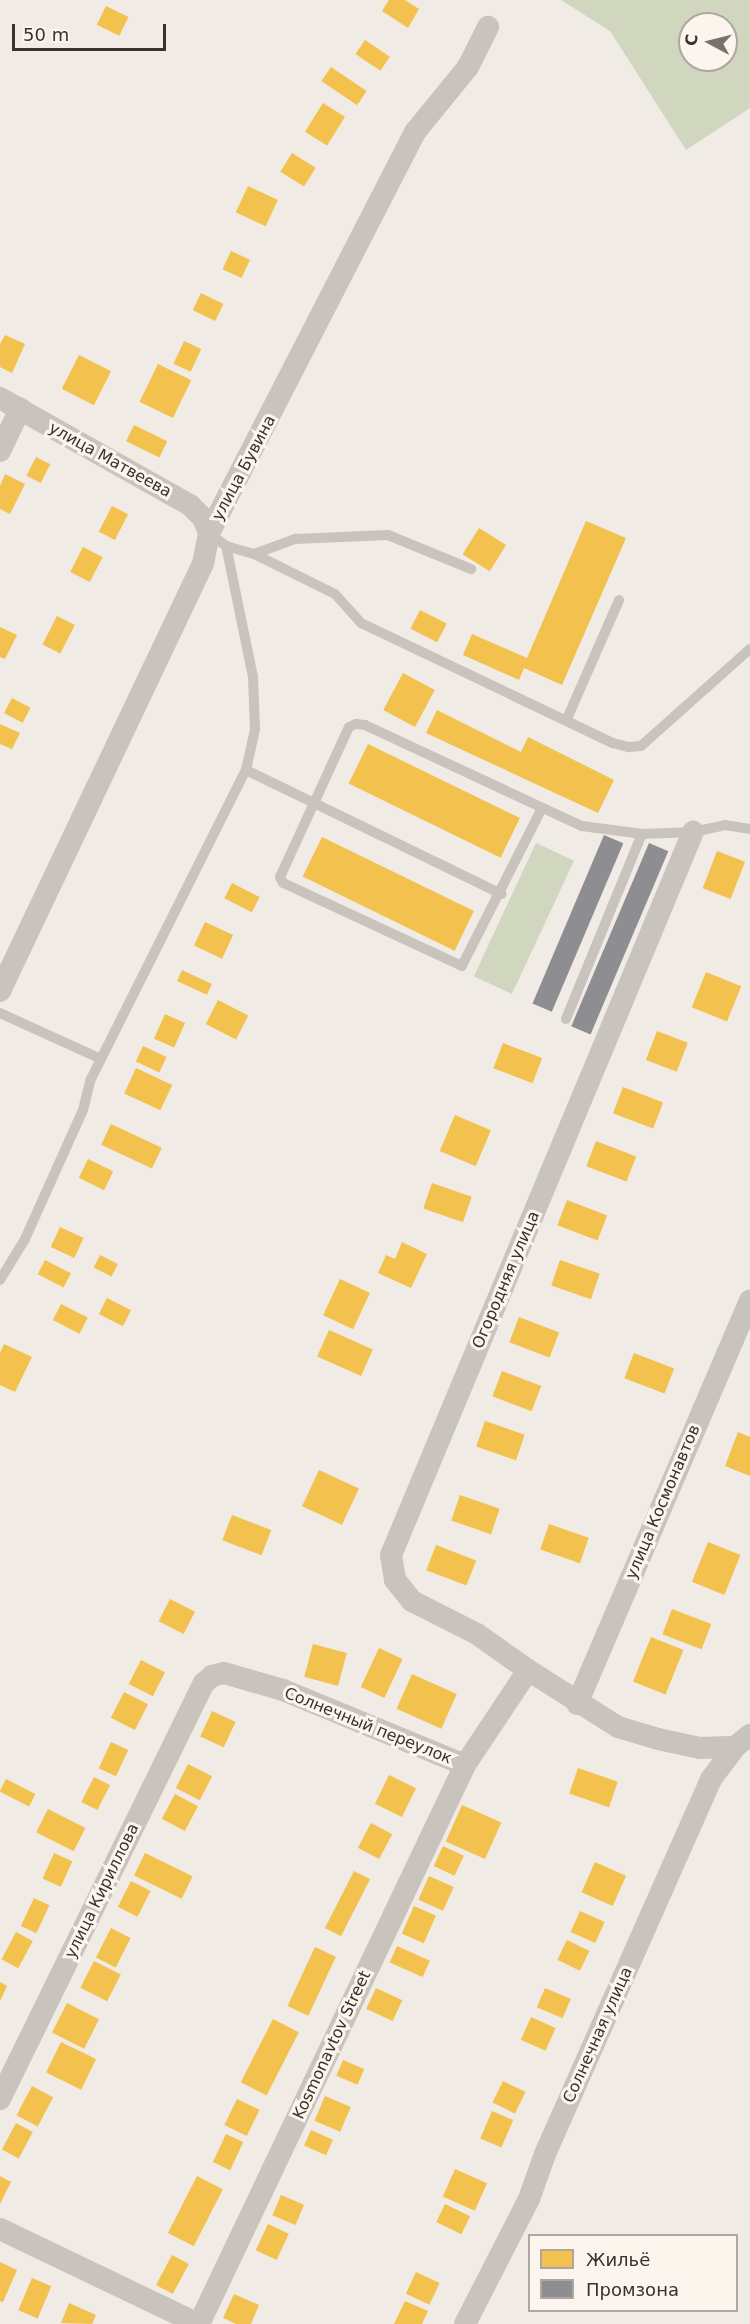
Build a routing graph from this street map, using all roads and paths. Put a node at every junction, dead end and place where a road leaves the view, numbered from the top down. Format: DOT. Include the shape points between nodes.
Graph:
graph roads {
  1 [pos="488,27"];
  2 [pos="0,398"];
  3 [pos="20,409"];
  4 [pos="0,450"];
  5 [pos="218,539"];
  6 [pos="254,554"];
  7 [pos="471,569"];
  8 [pos="619,600"];
  9 [pos="750,649"];
  10 [pos="566,721"];
  11 [pos="246,770"];
  12 [pos="312,802"];
  13 [pos="542,808"];
  14 [pos="750,829"];
  15 [pos="693,832"];
  16 [pos="642,834"];
  17 [pos="501,894"];
  18 [pos="0,991"];
  19 [pos="0,1013"];
  20 [pos="566,1019"];
  21 [pos="101,1059"];
  22 [pos="0,1280"];
  23 [pos="750,1300"];
  24 [pos="528,1670"];
  25 [pos="204,1683"];
  26 [pos="577,1704"];
  27 [pos="742,1741"];
  28 [pos="465,1765"];
  29 [pos="0,2099"];
  30 [pos="0,2229"];
  31 [pos="199,2324"];
  32 [pos="465,2324"];
  1 -- 5 [label="street, улица Бувина" via="468,67 414,132"];
  2 -- 3 [label="street, улица Матвеева"];
  3 -- 4 [label="street"];
  3 -- 5 [label="street, улица Матвеева" via="190,505"];
  5 -- 6 [label="lane"];
  5 -- 11 [label="lane" via="254,677 255,729"];
  5 -- 18 [label="street, улица Бувина"];
  6 -- 7 [label="lane" via="295,539 388,536"];
  6 -- 10 [label="lane" via="335,594 361,623"];
  8 -- 10 [label="lane"];
  9 -- 10 [label="lane" via="641,746 613,743"];
  11 -- 12 [label="lane"];
  11 -- 21 [label="lane"];
  12 -- 13 [label="lane" via="349,727 356,724"];
  12 -- 17 [label="lane"];
  12 -- 17 [label="lane" via="281,867 283,883 293,888 457,967 467,963"];
  13 -- 16 [label="lane" via="582,826"];
  13 -- 17 [label="lane"];
  14 -- 15 [label="lane" via="725,825"];
  15 -- 16 [label="lane"];
  15 -- 24 [label="street, Огородняя улица" via="391,1555 395,1580 412,1600 477,1634"];
  16 -- 20 [label="lane"];
  19 -- 21 [label="lane"];
  21 -- 22 [label="lane" via="83,1110 25,1239"];
  23 -- 26 [label="street, улица Космонавтов"];
  24 -- 26 [label="street"];
  24 -- 28 [label="street, Солнечный переулок"];
  25 -- 28 [label="street, Солнечный переулок" via="224,1673 283,1690"];
  25 -- 29 [label="street, улица Кириллова"];
  26 -- 27 [label="street" via="618,1727 658,1739 700,1748"];
  27 -- 32 [label="street, Солнечная улица" via="711,1779 545,2154 529,2199"];
  28 -- 31 [label="street, Kosmonavtov Street"];
  30 -- 31 [label="street"];
}
